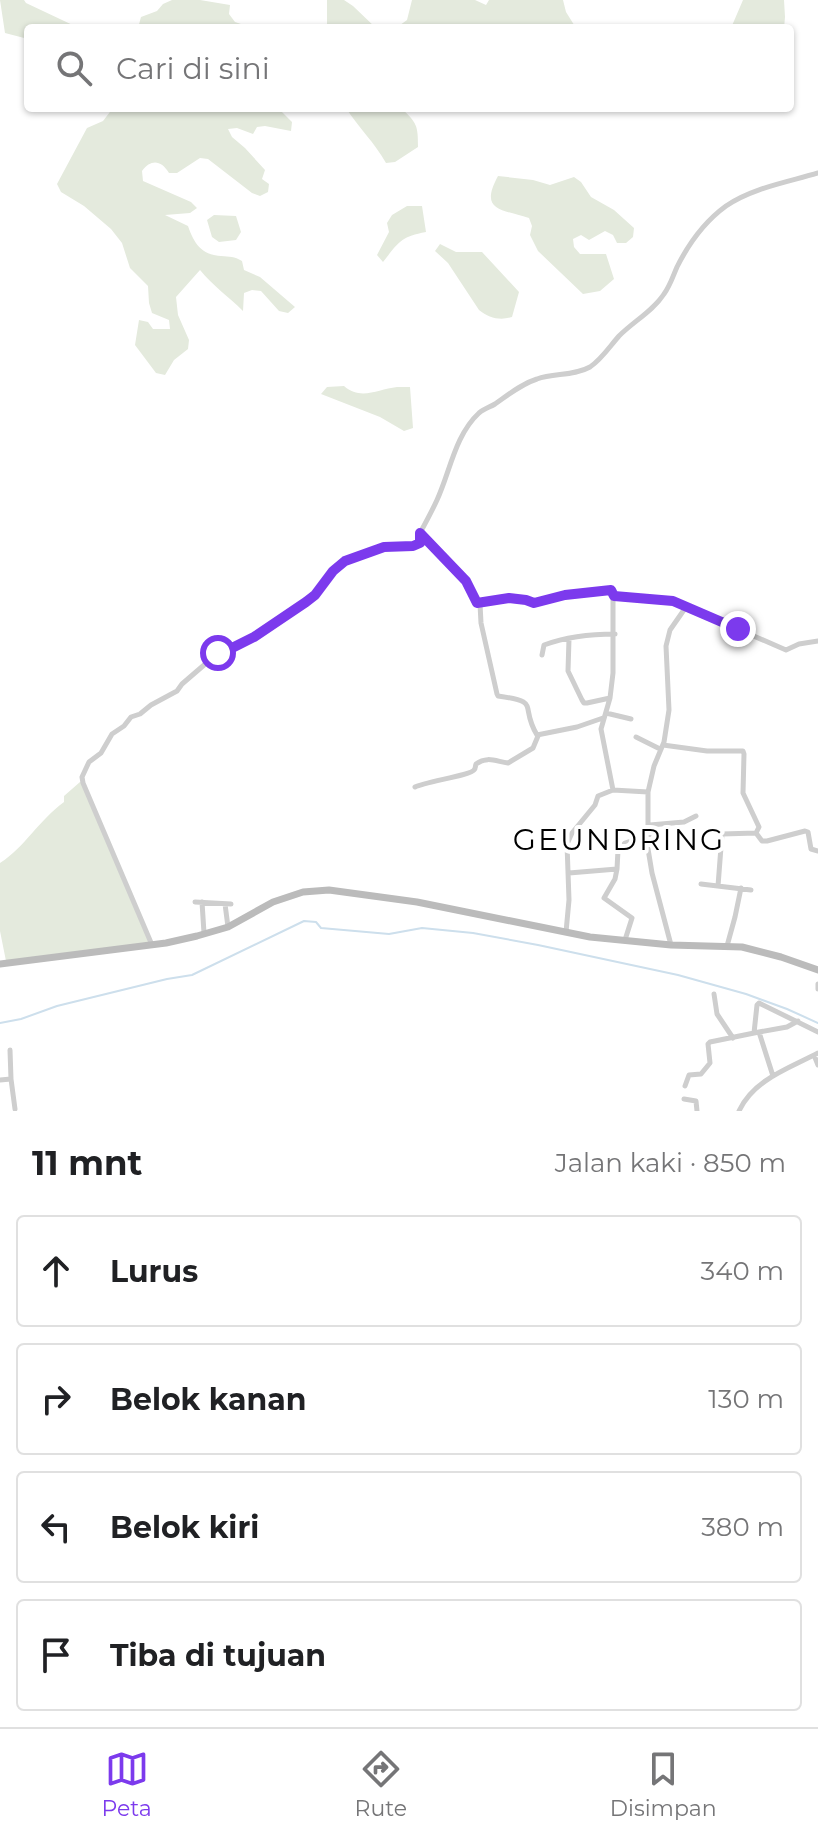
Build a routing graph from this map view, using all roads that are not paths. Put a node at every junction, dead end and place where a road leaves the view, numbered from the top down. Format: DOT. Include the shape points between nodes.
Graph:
graph roads {
  1 [pos="818,173"];
  2 [pos="420,533"];
  3 [pos="614,596"];
  4 [pos="480,604"];
  5 [pos="686,607"];
  6 [pos="615,634"];
  7 [pos="569,639"];
  8 [pos="818,641"];
  9 [pos="542,655"];
  10 [pos="610,698"];
  11 [pos="605,715"];
  12 [pos="631,719"];
  13 [pos="538,736"];
  14 [pos="636,737"];
  15 [pos="661,747"];
  16 [pos="415,787"];
  17 [pos="613,790"];
  18 [pos="648,792"];
  19 [pos="696,816"];
  20 [pos="650,825"];
  21 [pos="756,833"];
  22 [pos="649,835"];
  23 [pos="818,851"];
  24 [pos="617,869"];
  25 [pos="569,873"];
  26 [pos="701,884"];
  27 [pos="718,886"];
  28 [pos="741,888"];
  29 [pos="751,890"];
  30 [pos="228,927"];
  31 [pos="566,933"];
  32 [pos="204,934"];
  33 [pos="625,940"];
  34 [pos="152,945"];
  35 [pos="671,945"];
  36 [pos="727,946"];
  37 [pos="0,964"];
  38 [pos="818,970"];
  39 [pos="714,994"];
  40 [pos="800,1022"];
  41 [pos="818,1032"];
  42 [pos="758,1033"];
  43 [pos="733,1038"];
  44 [pos="10,1050"];
  45 [pos="816,1054"];
  46 [pos="818,1065"];
  47 [pos="773,1076"];
  48 [pos="11,1079"];
  49 [pos="0,1080"];
  50 [pos="685,1086"];
  51 [pos="684,1099"];
  52 [pos="15,1109"];
  53 [pos="697,1111"];
  54 [pos="739,1111"];
  1 -- 2 [label="street" via="747,196 712,218 689,243 662,298 588,368 537,379 480,412 460,440"];
  2 -- 4 [label="street" via="466,581"];
  2 -- 34 [label="street" via="420,543 413,546 384,547 345,561 306,602 254,637 218,653 177,691 131,717 89,762 83,783"];
  3 -- 4 [label="street" via="611,590 600,590 534,603 509,598"];
  3 -- 5 [label="street"];
  3 -- 6 [label="street"];
  4 -- 13 [label="street" via="497,694 526,703"];
  5 -- 8 [label="street" via="786,650"];
  5 -- 15 [label="street" via="666,646 669,710"];
  6 -- 7 [label="street"];
  6 -- 10 [label="street"];
  7 -- 9 [label="street" via="544,645"];
  7 -- 10 [label="street" via="568,671 584,703"];
  10 -- 11 [label="street"];
  11 -- 12 [label="street"];
  11 -- 13 [label="street"];
  11 -- 17 [label="street" via="602,738"];
  13 -- 16 [label="street" via="533,748 508,763 484,759 472,773"];
  14 -- 15 [label="street"];
  15 -- 18 [label="street"];
  15 -- 21 [label="street" via="743,751 743,793 759,827"];
  17 -- 18 [label="street"];
  17 -- 25 [label="street" via="598,796 572,833 567,844"];
  18 -- 20 [label="street"];
  19 -- 20 [label="street"];
  20 -- 22 [label="street"];
  21 -- 23 [label="street" via="767,841 805,831 811,849"];
  21 -- 27 [label="street" via="722,834"];
  22 -- 24 [label="street" via="618,850"];
  22 -- 35 [label="street" via="652,873"];
  24 -- 25 [label="street"];
  24 -- 33 [label="street" via="604,898 632,918"];
  25 -- 31 [label="street"];
  26 -- 27 [label="street"];
  27 -- 28 [label="street"];
  28 -- 29 [label="street"];
  28 -- 36 [label="street"];
  30 -- 31 [label="street" via="273,902 329,890"];
  30 -- 32 [label="street"];
  30 -- 32 [label="street" via="228,904 199,902"];
  31 -- 33 [label="street"];
  32 -- 34 [label="street"];
  33 -- 35 [label="street"];
  34 -- 37 [label="street"];
  35 -- 36 [label="street"];
  36 -- 38 [label="street" via="759,950"];
  39 -- 43 [label="street" via="716,1011"];
  40 -- 41 [label="street"];
  40 -- 42 [label="street"];
  40 -- 42 [label="street" via="759,1003"];
  42 -- 43 [label="street"];
  42 -- 47 [label="street"];
  43 -- 50 [label="street" via="710,1042 710,1063 701,1074 689,1075"];
  44 -- 48 [label="street"];
  45 -- 46 [label="street"];
  45 -- 47 [label="street"];
  47 -- 54 [label="street"];
  48 -- 49 [label="street"];
  48 -- 52 [label="street"];
  51 -- 53 [label="street" via="696,1101"];
}
